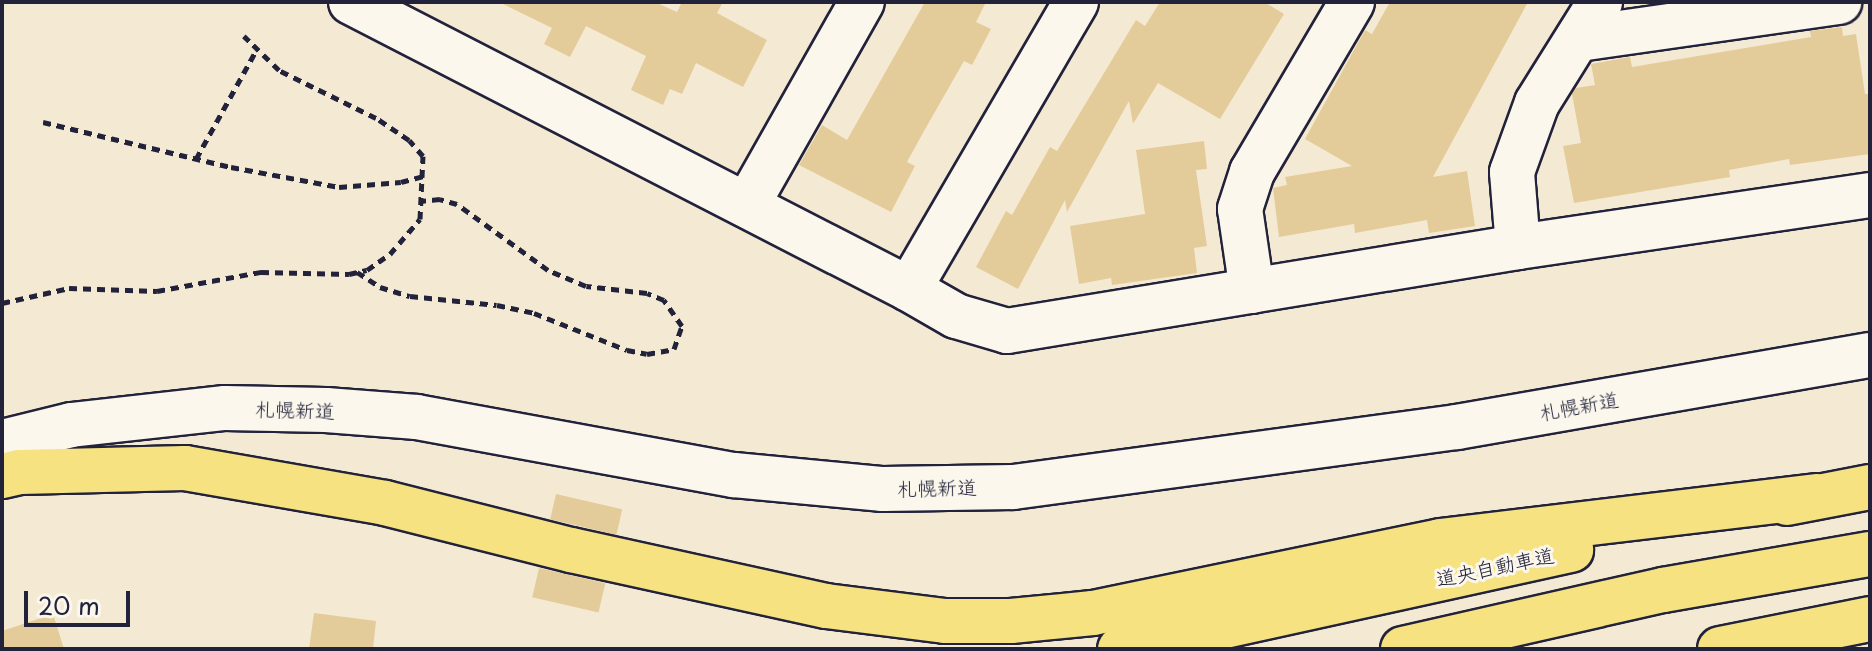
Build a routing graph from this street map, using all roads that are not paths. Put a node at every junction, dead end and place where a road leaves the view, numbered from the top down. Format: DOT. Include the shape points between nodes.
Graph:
graph roads {
  1 [pos="351,2"];
  2 [pos="862,2"];
  3 [pos="1076,2"];
  4 [pos="1352,2"];
  5 [pos="1600,2"];
  6 [pos="1839,2"];
  7 [pos="1578,39"];
  8 [pos="1870,195"];
  9 [pos="747,205"];
  10 [pos="1518,247"];
  11 [pos="909,289"];
  12 [pos="1252,291"];
  13 [pos="1870,355"];
  14 [pos="2,442"];
  15 [pos="2,476"];
  16 [pos="1870,487"];
  17 [pos="1816,496"];
  18 [pos="1870,554"];
  19 [pos="1870,619"];
  20 [pos="1120,649"];
  21 [pos="1403,649"];
  22 [pos="1720,649"];
  1 -- 9 [label="street"];
  2 -- 9 [label="street"];
  3 -- 11 [label="street"];
  4 -- 12 [label="street" via="1252,172 1240,209"];
  5 -- 7 [label="street"];
  6 -- 7 [label="street"];
  7 -- 10 [label="street" via="1537,103 1512,172"];
  8 -- 10 [label="street"];
  9 -- 11 [label="street"];
  10 -- 12 [label="street"];
  11 -- 12 [label="street" via="956,316 1007,331"];
  13 -- 14 [label="street, 札幌新道" via="1457,427 1013,487 883,489 734,475 417,417 326,410 225,408 71,425"];
  15 -- 17 [label="highway" via="185,468 385,503 826,606 958,621 1093,613 1440,541"];
  16 -- 17 [label="highway, 道央自動車道"];
  17 -- 20 [label="highway, 道央自動車道"];
  18 -- 21 [label="highway" via="1663,590"];
  19 -- 22 [label="highway"];
}
